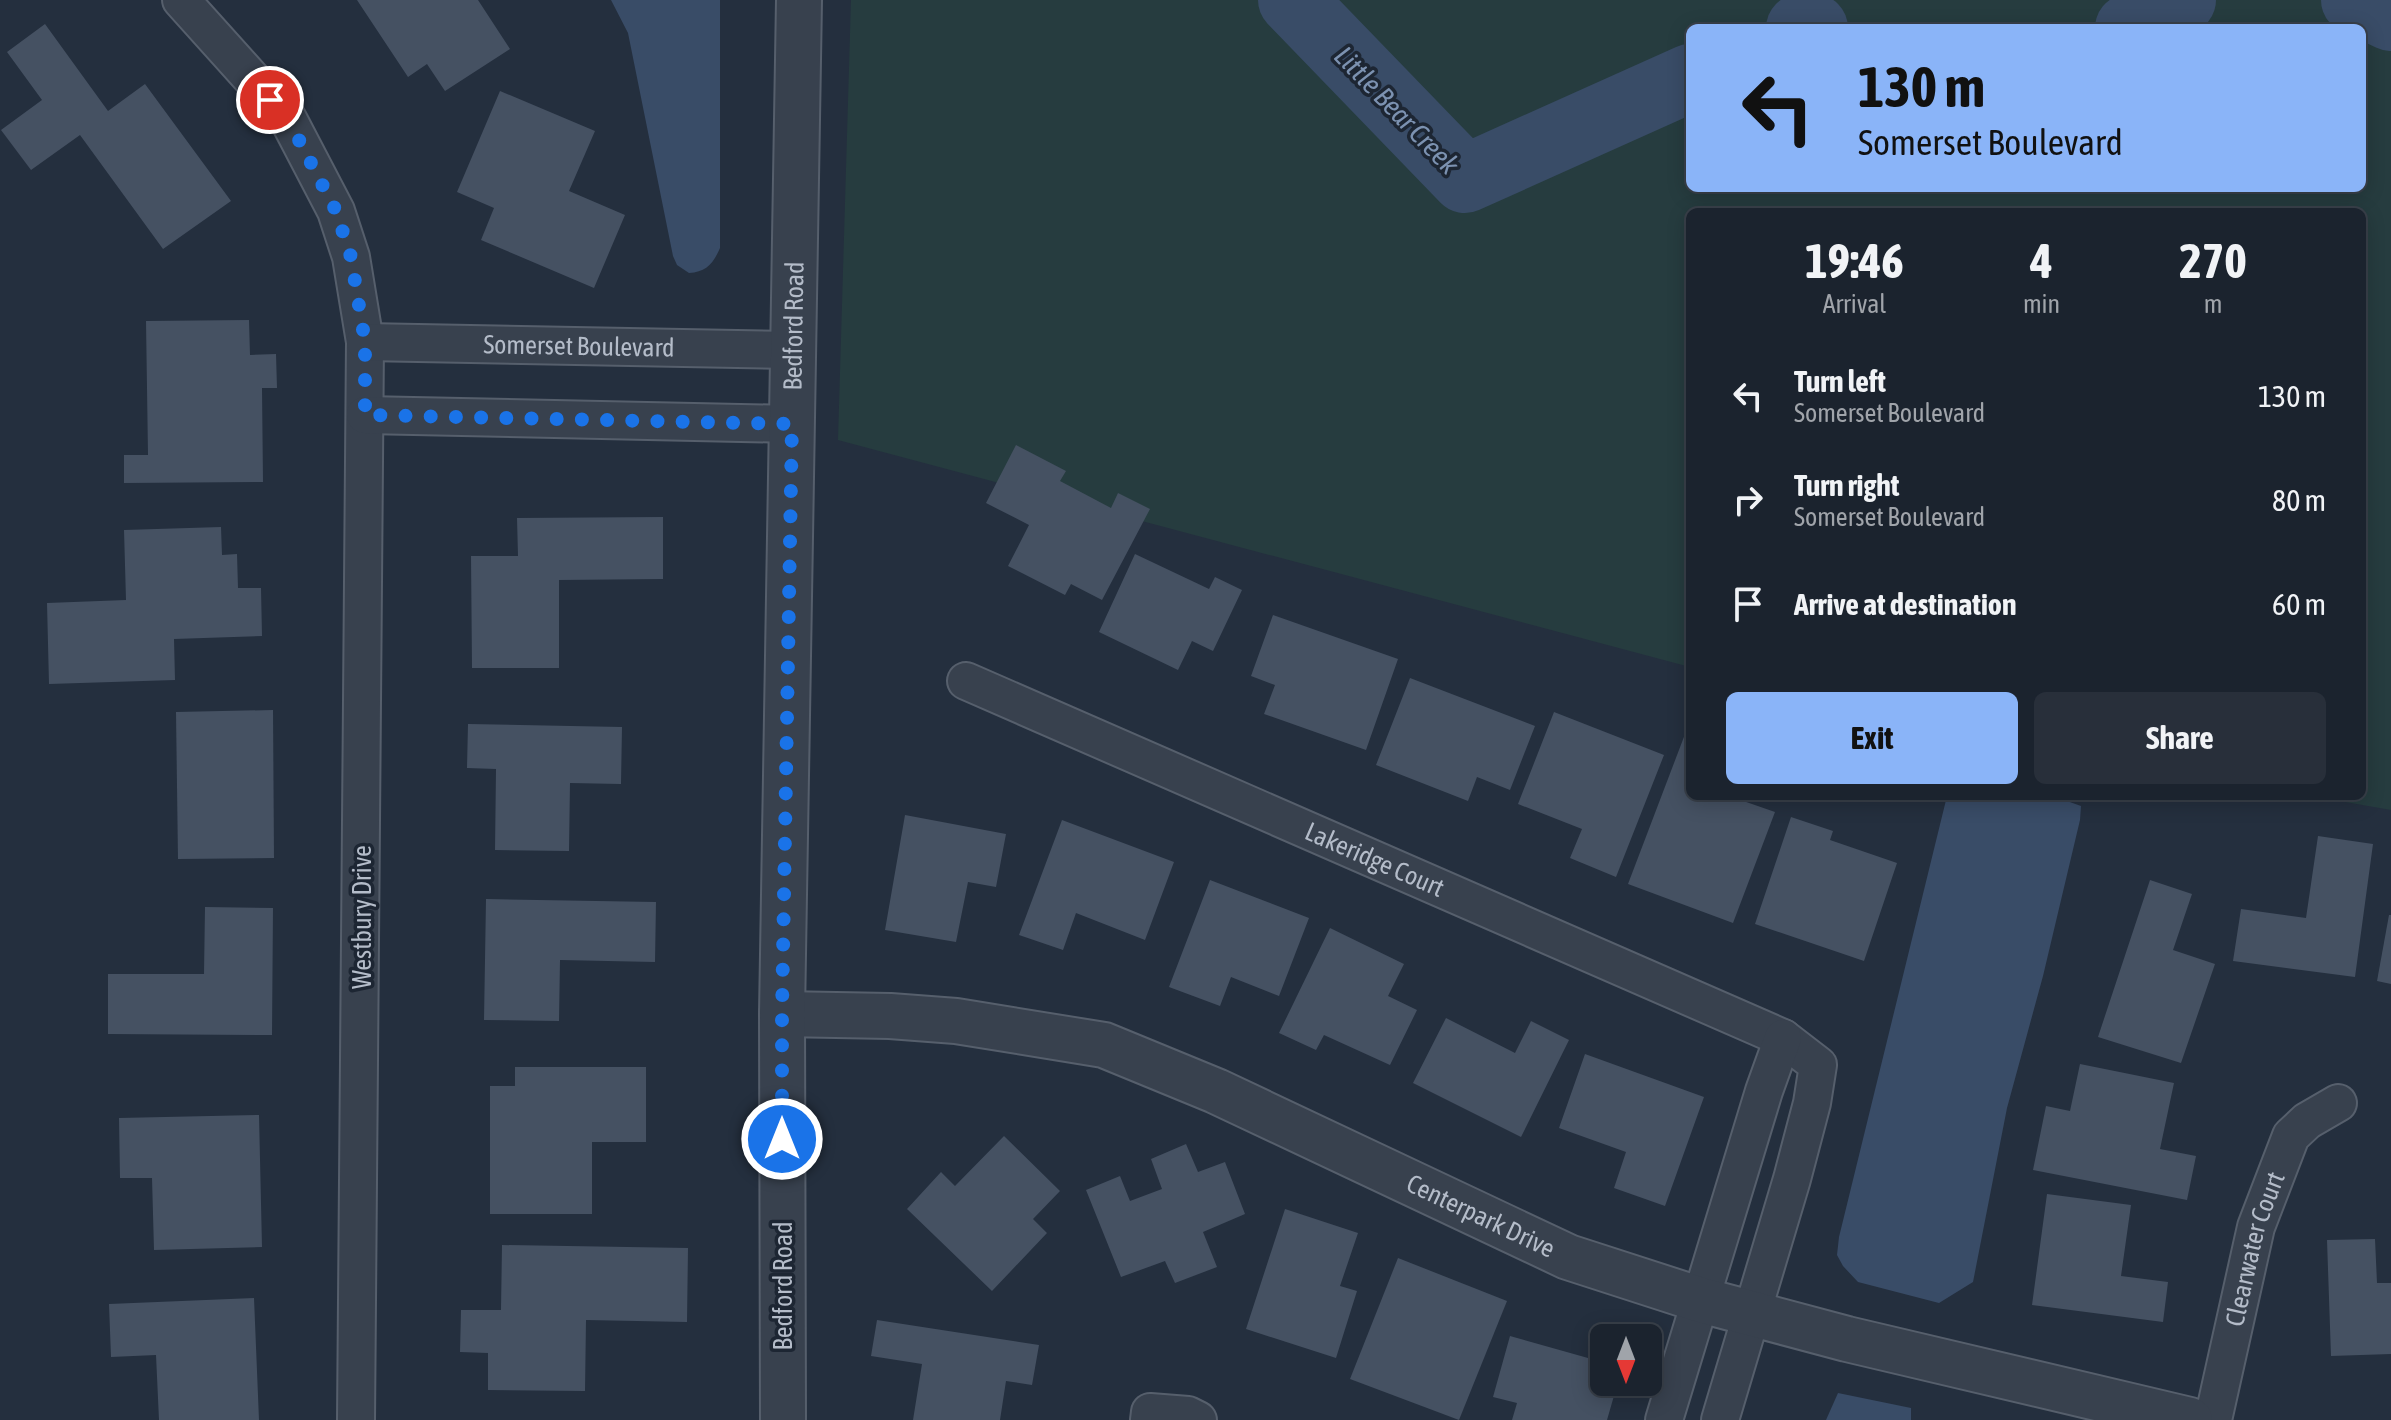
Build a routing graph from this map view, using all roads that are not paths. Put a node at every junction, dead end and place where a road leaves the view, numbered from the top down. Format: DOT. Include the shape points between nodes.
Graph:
graph roads {
  1 [pos="181,0"];
  2 [pos="799,0"];
  3 [pos="365,342"];
  4 [pos="793,350"];
  5 [pos="365,415"];
  6 [pos="792,424"];
  7 [pos="966,681"];
  8 [pos="782,1014"];
  9 [pos="1783,1038"];
  10 [pos="2338,1103"];
  11 [pos="1742,1165"];
  12 [pos="1792,1179"];
  13 [pos="1701,1300"];
  14 [pos="1753,1313"];
  15 [pos="356,1420"];
  16 [pos="783,1420"];
  17 [pos="1149,1420"];
  18 [pos="1198,1420"];
  19 [pos="1664,1420"];
  20 [pos="1720,1420"];
  21 [pos="2190,1420"];
  22 [pos="2213,1420"];
  1 -- 3 [label="street" via="288,119 336,211 351,257"];
  2 -- 4 [label="street, Bedford Road"];
  3 -- 4 [label="street, Somerset Boulevard"];
  3 -- 5 [label="street"];
  4 -- 6 [label="street, Bedford Road"];
  5 -- 6 [label="street"];
  5 -- 15 [label="street, Westbury Drive"];
  6 -- 8 [label="street, Bedford Road"];
  7 -- 9 [label="street, Lakeridge Court"];
  8 -- 13 [label="street, Centerpark Drive" via="956,1021 1104,1045 1216,1091 1568,1257"];
  8 -- 16 [label="street, Bedford Road"];
  9 -- 11 [label="street"];
  9 -- 12 [label="street, Lakeridge Court" via="1818,1065"];
  10 -- 22 [label="street, Clearwater Court" via="2291,1136 2256,1227"];
  11 -- 12 [label="street"];
  11 -- 13 [label="street"];
  12 -- 14 [label="street, Lakeridge Court"];
  13 -- 14 [label="street, Centerpark Drive"];
  13 -- 19 [label="street"];
  14 -- 20 [label="street, Lakeridge Court"];
  14 -- 21 [label="street, Centerpark Drive"];
  17 -- 18 [label="street" via="1150,1412"];
}
